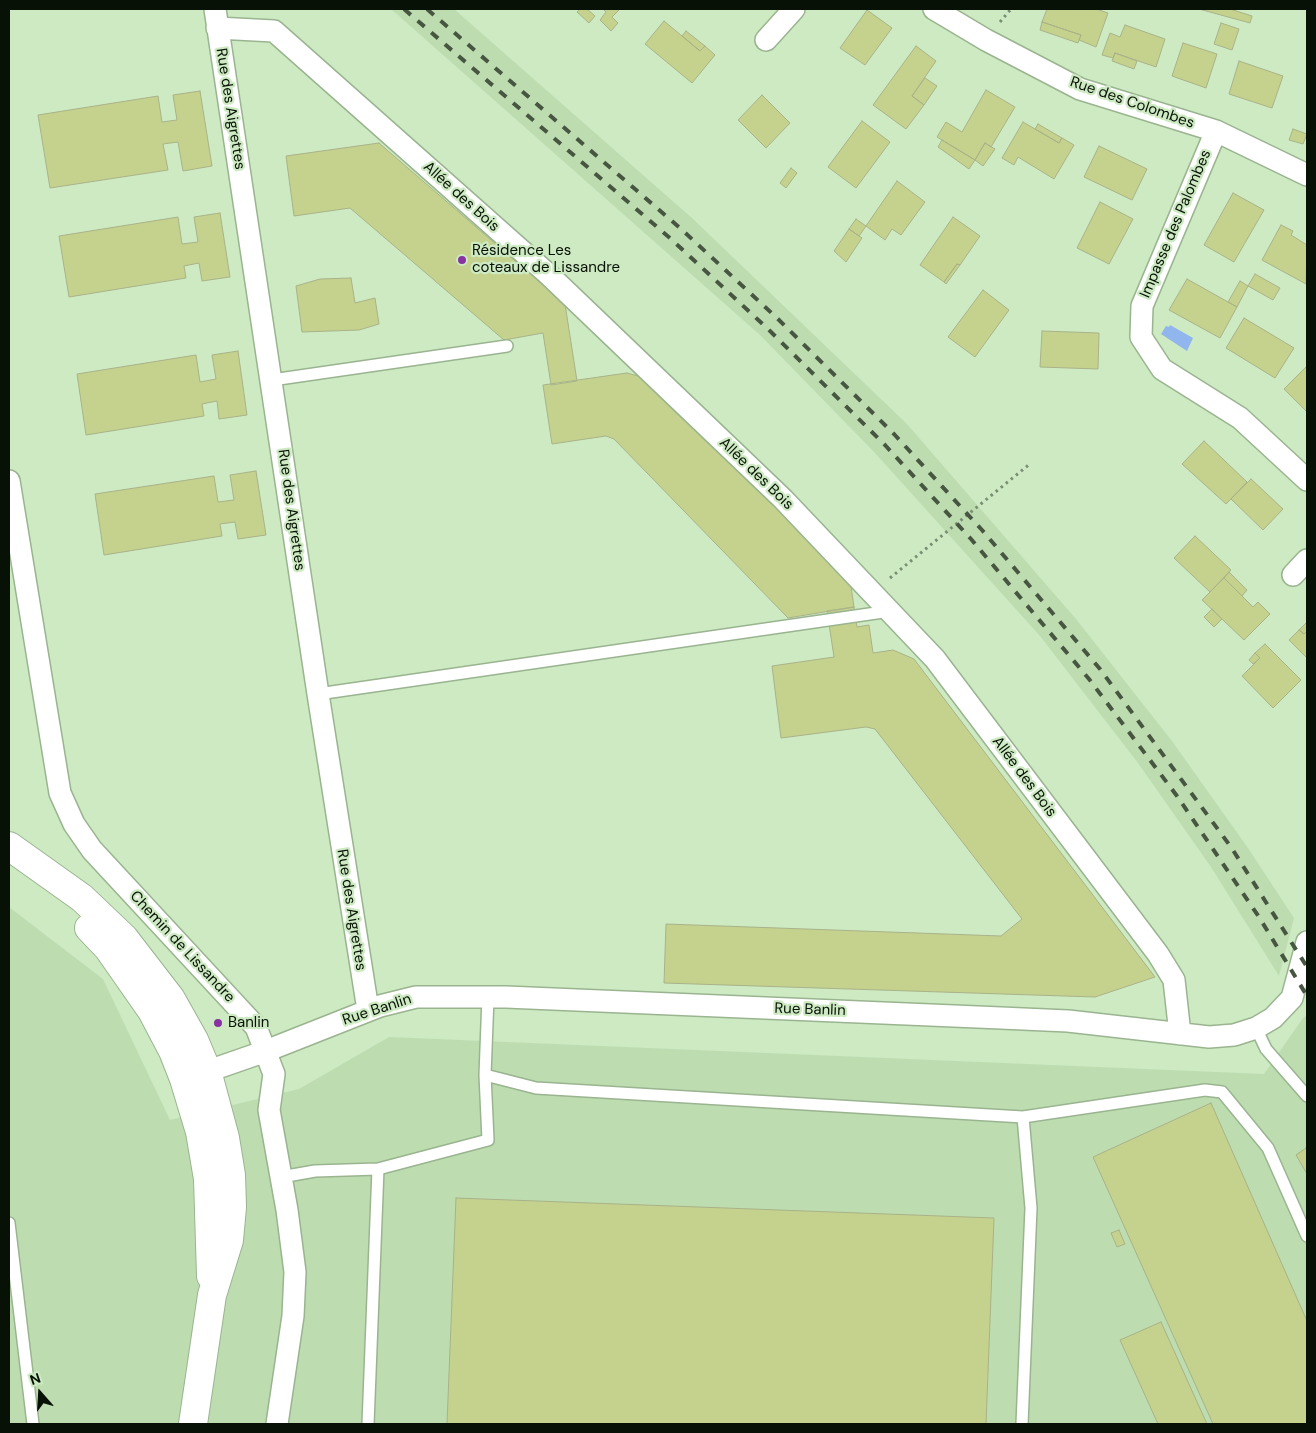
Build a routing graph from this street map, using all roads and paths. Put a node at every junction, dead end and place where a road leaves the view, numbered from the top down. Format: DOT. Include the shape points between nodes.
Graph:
graph roads {
  1 [pos="794,9"];
  2 [pos="934,9"];
  3 [pos="216,18"];
  4 [pos="766,40"];
  5 [pos="1216,131"];
  6 [pos="1307,176"];
  7 [pos="507,346"];
  8 [pos="272,380"];
  9 [pos="1031,463"];
  10 [pos="1307,480"];
  11 [pos="9,481"];
  12 [pos="872,592"];
  13 [pos="890,611"];
  14 [pos="318,694"];
  15 [pos="9,846"];
  16 [pos="9,869"];
  17 [pos="1307,942"];
  18 [pos="488,997"];
  19 [pos="368,1010"];
  20 [pos="1256,1028"];
  21 [pos="1180,1034"];
  22 [pos="266,1050"];
  23 [pos="195,1075"];
  24 [pos="485,1075"];
  25 [pos="1307,1096"];
  26 [pos="1023,1117"];
  27 [pos="378,1169"];
  28 [pos="281,1177"];
  29 [pos="9,1223"];
  30 [pos="1307,1236"];
  31 [pos="33,1424"];
  32 [pos="193,1424"];
  33 [pos="277,1424"];
  34 [pos="368,1424"];
  35 [pos="1022,1424"];
  1 -- 4 [label="street"];
  2 -- 5 [label="street, Rue des Colombes" via="1080,89"];
  3 -- 8 [label="street, Rue des Aigrettes"];
  3 -- 12 [label="street, Allée des Bois" via="274,31 550,276 783,499"];
  5 -- 6 [label="street, Rue des Colombes"];
  5 -- 10 [label="street, Impasse des Palombes" via="1142,306 1141,338 1162,369 1240,418"];
  7 -- 8 [label="lane"];
  8 -- 14 [label="street, Rue des Aigrettes"];
  9 -- 12 [label="path"];
  11 -- 22 [label="street, Chemin de Lissandre" via="60,793 74,824 92,850 256,1026"];
  12 -- 13 [label="street, Allée des Bois"];
  13 -- 14 [label="lane"];
  13 -- 21 [label="street, Allée des Bois" via="935,659 1158,954 1174,980"];
  14 -- 19 [label="street, Rue des Aigrettes"];
  15 -- 23 [label="main road" via="82,898 124,938 171,999 194,1040"];
  16 -- 23 [label="main road" via="56,900 91,929 152,1011 172,1051"];
  17 -- 20 [label="street, Rue Banlin" via="1292,998 1273,1018"];
  18 -- 19 [label="street, Rue Banlin" via="416,996"];
  18 -- 21 [label="street, Rue Banlin" via="1068,1021"];
  18 -- 24 [label="lane"];
  19 -- 22 [label="street, Rue Banlin"];
  20 -- 21 [label="street, Rue Banlin" via="1234,1035 1209,1037"];
  20 -- 25 [label="lane" via="1266,1050"];
  22 -- 23 [label="street, Rue Banlin"];
  22 -- 28 [label="street, Chemin de Lissandre" via="274,1074 268,1110"];
  23 -- 32 [label="main road" via="225,1138 232,1207 229,1240 212,1295"];
  24 -- 26 [label="lane" via="536,1088"];
  24 -- 27 [label="lane" via="488,1140"];
  26 -- 30 [label="lane" via="1205,1090 1222,1092 1268,1148"];
  26 -- 35 [label="lane" via="1031,1208"];
  27 -- 28 [label="lane" via="315,1171"];
  27 -- 34 [label="lane"];
  28 -- 33 [label="street, Chemin de Lissandre" via="295,1272 293,1316"];
  29 -- 31 [label="lane"];
}
